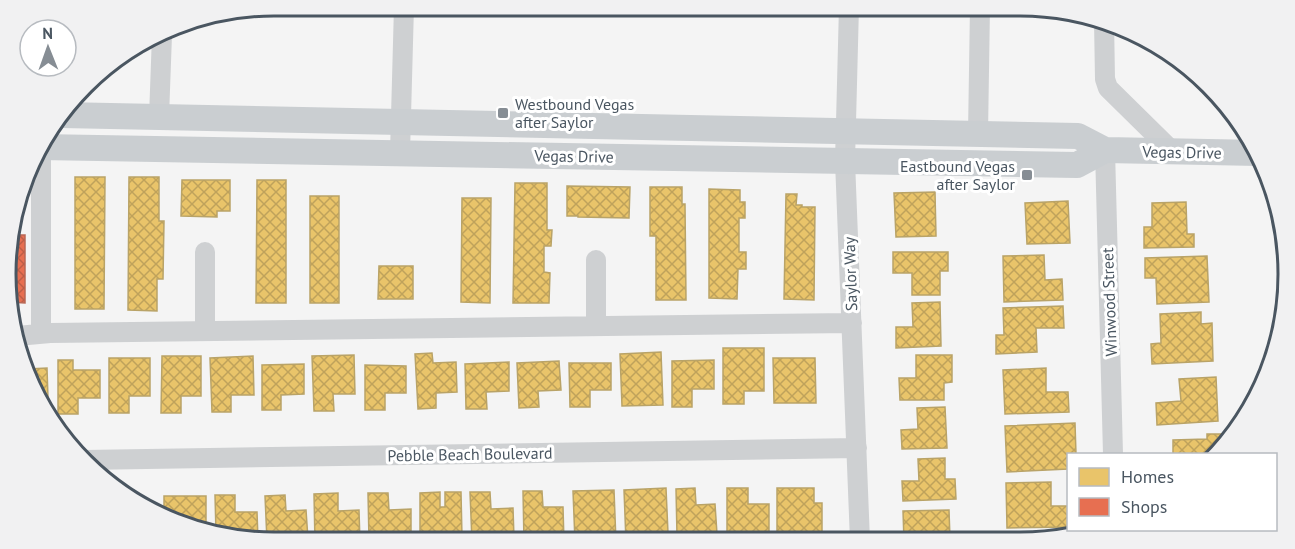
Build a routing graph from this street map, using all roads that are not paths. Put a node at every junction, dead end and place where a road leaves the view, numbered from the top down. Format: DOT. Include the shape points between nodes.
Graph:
graph roads {
  1 [pos="404,16"];
  2 [pos="849,16"];
  3 [pos="980,16"];
  4 [pos="1104,30"];
  5 [pos="162,42"];
  6 [pos="71,116"];
  7 [pos="159,117"];
  8 [pos="400,122"];
  9 [pos="845,132"];
  10 [pos="978,134"];
  11 [pos="50,147"];
  12 [pos="1105,150"];
  13 [pos="1173,152"];
  14 [pos="399,153"];
  15 [pos="1248,153"];
  16 [pos="844,161"];
  17 [pos="40,167"];
  18 [pos="205,252"];
  19 [pos="596,260"];
  20 [pos="852,323"];
  21 [pos="596,326"];
  22 [pos="205,332"];
  23 [pos="40,334"];
  24 [pos="24,335"];
  25 [pos="857,448"];
  26 [pos="1113,453"];
  27 [pos="95,460"];
  28 [pos="860,532"];
  1 -- 8 [label="street"];
  2 -- 9 [label="street, Saylor Way"];
  3 -- 10 [label="street"];
  4 -- 13 [label="street" via="1108,88"];
  5 -- 7 [label="street"];
  6 -- 7 [label="main road, Vegas Drive"];
  7 -- 8 [label="main road, Vegas Drive"];
  8 -- 9 [label="main road, Vegas Drive"];
  8 -- 14 [label="street"];
  9 -- 10 [label="main road, Vegas Drive"];
  9 -- 16 [label="street, Saylor Way"];
  10 -- 12 [label="main road, Vegas Drive" via="1078,136"];
  11 -- 14 [label="main road, Vegas Drive"];
  12 -- 13 [label="main road, Vegas Drive"];
  12 -- 16 [label="main road, Vegas Drive" via="1077,165"];
  12 -- 26 [label="street, Winwood Street"];
  13 -- 15 [label="main road, Vegas Drive"];
  14 -- 16 [label="main road, Vegas Drive"];
  16 -- 20 [label="street, Saylor Way"];
  17 -- 23 [label="street"];
  18 -- 22 [label="street"];
  19 -- 21 [label="street"];
  20 -- 21 [label="street"];
  20 -- 25 [label="street, Saylor Way"];
  21 -- 22 [label="street"];
  22 -- 23 [label="street"];
  23 -- 24 [label="street"];
  25 -- 27 [label="street, Pebble Beach Boulevard"];
  25 -- 28 [label="street, Saylor Way"];
}
